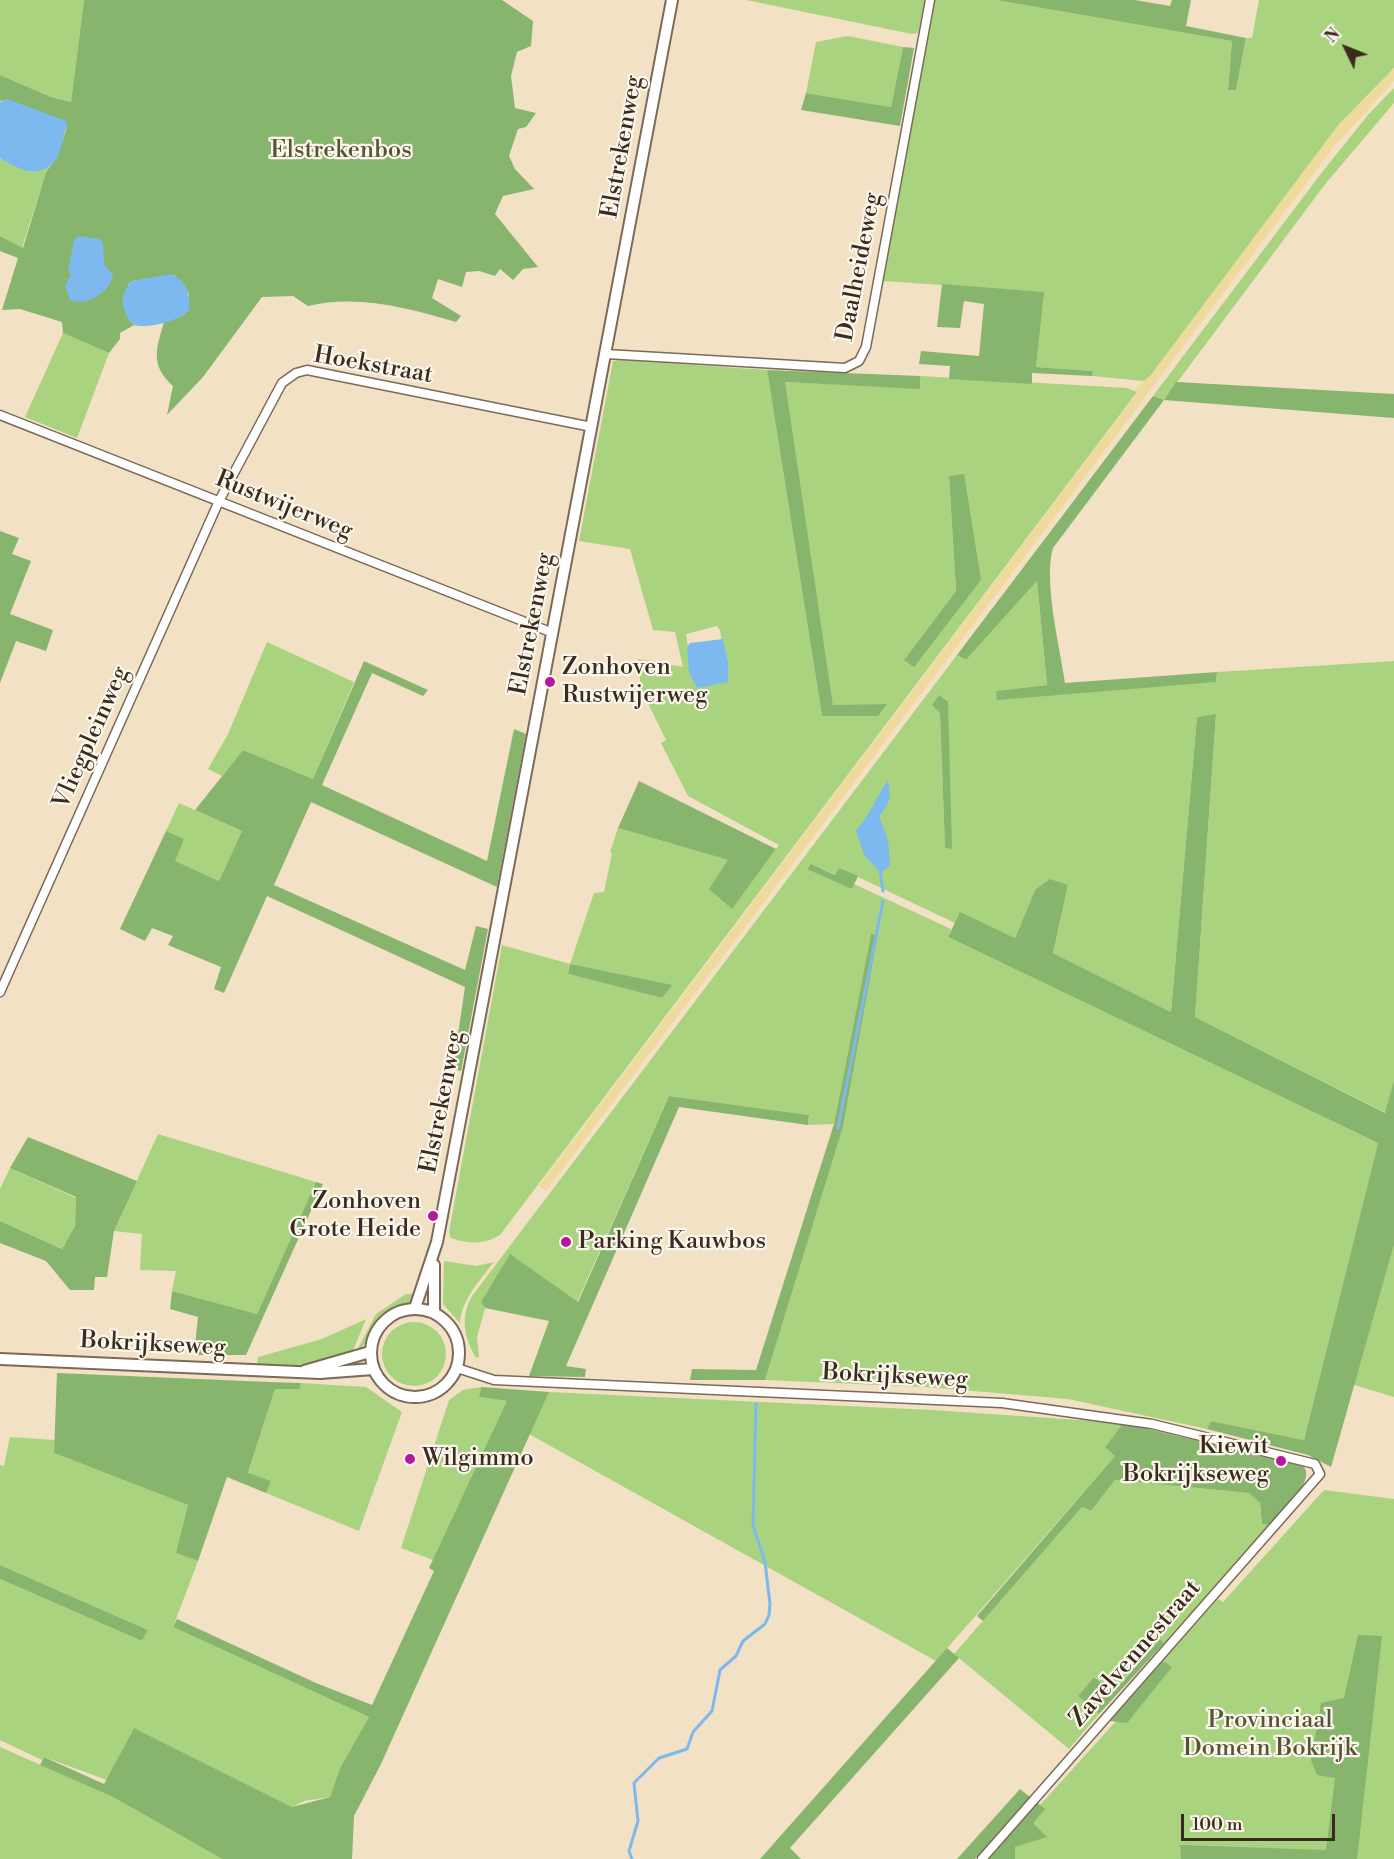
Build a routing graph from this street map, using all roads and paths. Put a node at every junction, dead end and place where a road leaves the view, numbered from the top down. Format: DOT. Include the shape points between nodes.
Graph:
graph roads {
  1 [pos="672,0"];
  2 [pos="930,0"];
  3 [pos="606,354"];
  4 [pos="0,415"];
  5 [pos="592,427"];
  6 [pos="219,501"];
  7 [pos="553,633"];
  8 [pos="0,992"];
  9 [pos="434,1256"];
  10 [pos="415,1308"];
  11 [pos="434,1313"];
  12 [pos="370,1352"];
  13 [pos="0,1359"];
  14 [pos="457,1368"];
  15 [pos="373,1369"];
  16 [pos="303,1371"];
  17 [pos="1320,1474"];
  18 [pos="982,1859"];
  1 -- 3 [label="street, Elstrekenweg"];
  2 -- 3 [label="street, Daalheideweg" via="866,347 859,361 845,368"];
  3 -- 5 [label="street, Elstrekenweg"];
  4 -- 6 [label="street, Rustwijerweg"];
  5 -- 6 [label="street, Hoekstraat" via="307,370 282,383"];
  5 -- 7 [label="street, Elstrekenweg"];
  6 -- 7 [label="street, Rustwijerweg"];
  6 -- 8 [label="street, Vliegpleinweg"];
  7 -- 9 [label="street, Elstrekenweg"];
  9 -- 10 [label="street, Elstrekenweg"];
  9 -- 11 [label="street, Elstrekenweg"];
  10 -- 11 [label="street"];
  10 -- 12 [label="street" via="401,1311 384,1322"];
  11 -- 14 [label="street" via="451,1326 456,1336"];
  12 -- 15 [label="street"];
  12 -- 16 [label="street, Bokrijkseweg"];
  13 -- 16 [label="street, Bokrijkseweg"];
  14 -- 15 [label="street" via="443,1388 421,1397 398,1394 379,1380"];
  14 -- 17 [label="street, Bokrijkseweg" via="494,1380 1002,1403 1152,1424 1315,1464"];
  15 -- 16 [label="street, Bokrijkseweg"];
  17 -- 18 [label="street, Zavelvennestraat"];
}
